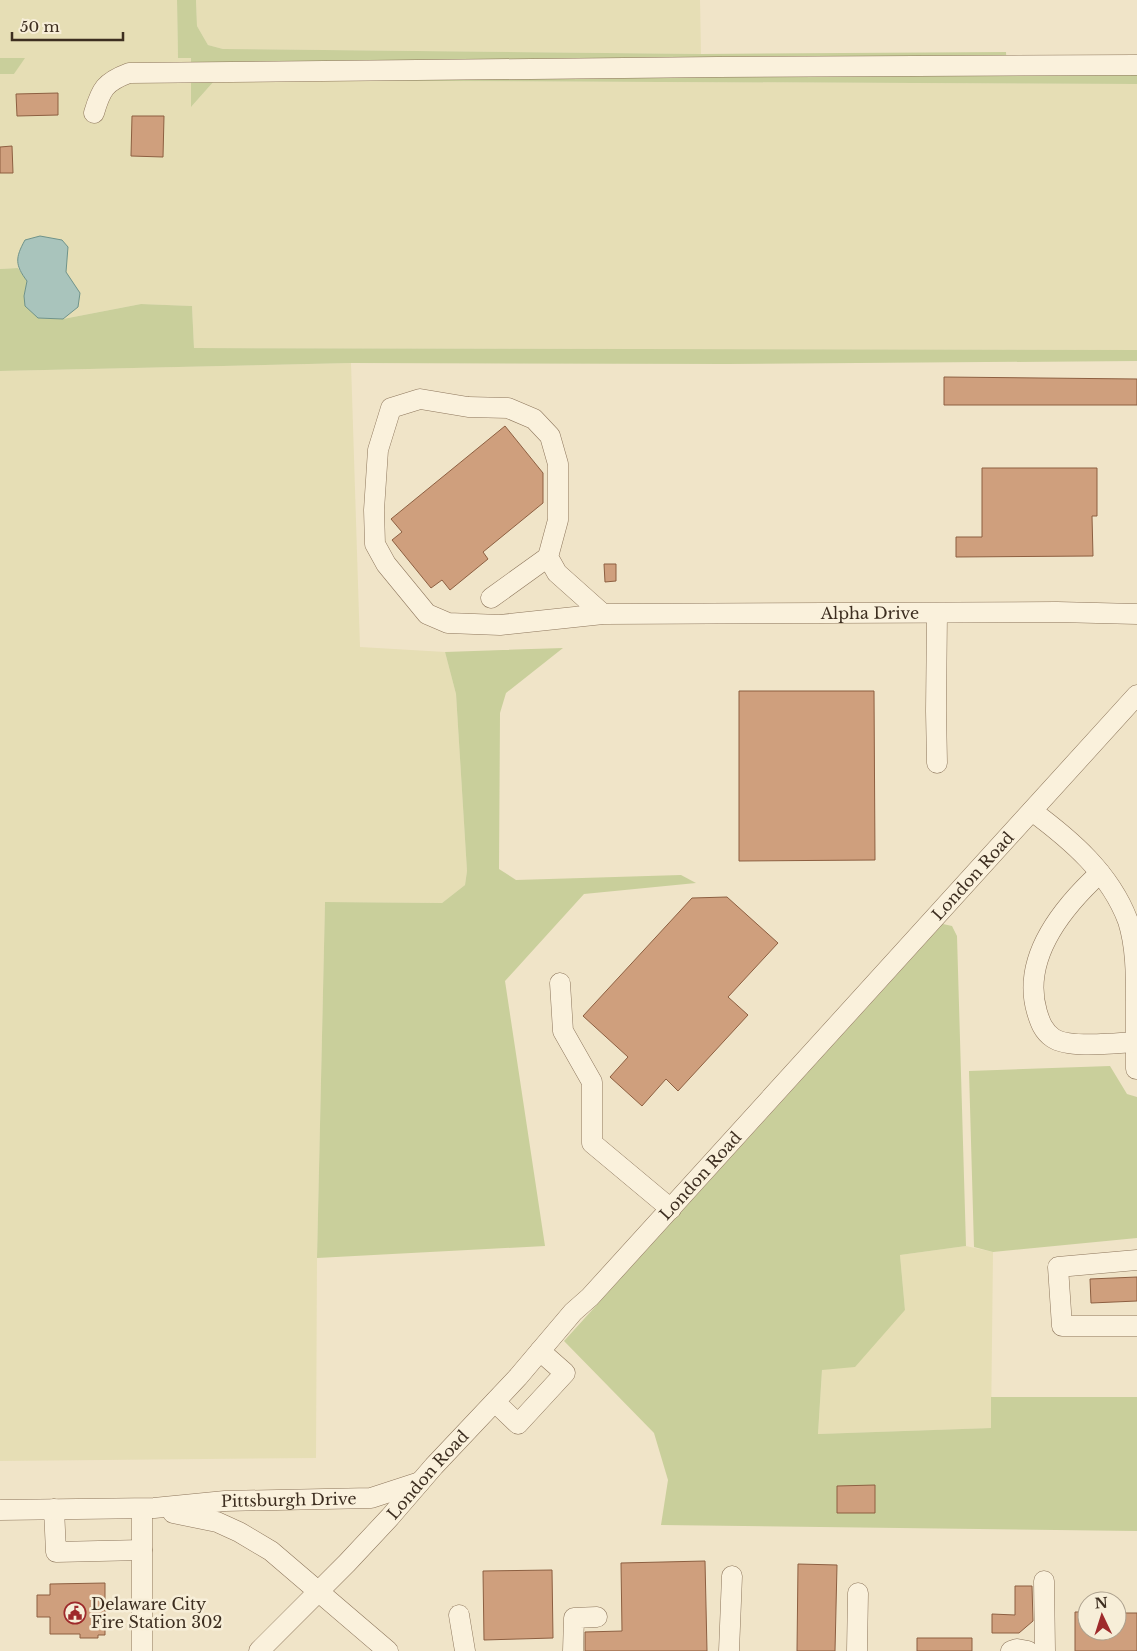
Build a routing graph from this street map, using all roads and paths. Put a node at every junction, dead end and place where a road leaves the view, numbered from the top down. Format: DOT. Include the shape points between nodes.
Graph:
graph roads {
  1 [pos="1137,65"];
  2 [pos="94,113"];
  3 [pos="548,557"];
  4 [pos="491,598"];
  5 [pos="937,613"];
  6 [pos="603,614"];
  7 [pos="1137,614"];
  8 [pos="1137,695"];
  9 [pos="937,763"];
  10 [pos="1032,811"];
  11 [pos="1100,873"];
  12 [pos="560,983"];
  13 [pos="1136,1042"];
  14 [pos="1136,1069"];
  15 [pos="671,1209"];
  16 [pos="1137,1260"];
  17 [pos="1137,1326"];
  18 [pos="540,1351"];
  19 [pos="495,1402"];
  20 [pos="420,1482"];
  21 [pos="54,1509"];
  22 [pos="148,1509"];
  23 [pos="0,1510"];
  24 [pos="142,1550"];
  25 [pos="732,1576"];
  26 [pos="1044,1581"];
  27 [pos="318,1591"];
  28 [pos="858,1593"];
  29 [pos="459,1615"];
  30 [pos="597,1617"];
  31 [pos="142,1651"];
  32 [pos="258,1651"];
  33 [pos="388,1651"];
  34 [pos="465,1651"];
  35 [pos="573,1651"];
  36 [pos="729,1651"];
  37 [pos="857,1651"];
  38 [pos="1011,1651"];
  39 [pos="1028,1651"];
  40 [pos="1045,1651"];
  1 -- 2 [label="street" via="129,73 111,80 99,97"];
  3 -- 4 [label="street"];
  3 -- 6 [label="street" via="558,574"];
  3 -- 6 [label="street, Alpha Drive" via="558,520 558,464 550,436 534,419 508,408 468,407 420,399 391,408 378,450 375,544 386,564 427,614 448,623 500,625"];
  5 -- 6 [label="street, Alpha Drive"];
  5 -- 7 [label="street, Alpha Drive"];
  5 -- 9 [label="street"];
  8 -- 10 [label="street, London Road"];
  10 -- 11 [label="street" via="1060,831"];
  10 -- 15 [label="street, London Road"];
  11 -- 13 [label="street" via="1128,923 1136,968"];
  11 -- 13 [label="street" via="1080,891 1048,934 1035,969 1034,1002 1041,1025 1053,1038 1075,1044"];
  12 -- 15 [label="street" via="563,1032 592,1082 592,1142"];
  13 -- 14 [label="street"];
  15 -- 18 [label="street, London Road"];
  16 -- 17 [label="street" via="1058,1267 1062,1326"];
  18 -- 19 [label="street, London Road"];
  18 -- 19 [label="street" via="565,1373 518,1424"];
  19 -- 20 [label="street, London Road"];
  20 -- 22 [label="street, Pittsburgh Drive" via="371,1498 225,1501"];
  20 -- 27 [label="street, London Road"];
  21 -- 22 [label="street, Pittsburgh Drive"];
  21 -- 23 [label="street, Pittsburgh Drive"];
  21 -- 24 [label="street" via="56,1552"];
  22 -- 24 [label="street"];
  22 -- 27 [label="street, Pittsburgh Drive" via="217,1522 239,1532 271,1551"];
  24 -- 31 [label="street"];
  25 -- 36 [label="street"];
  26 -- 40 [label="street"];
  27 -- 32 [label="street, London Road"];
  27 -- 33 [label="street, Pittsburgh Drive"];
  28 -- 37 [label="street"];
  29 -- 34 [label="street"];
  30 -- 35 [label="street" via="574,1618"];
  38 -- 39 [label="street"];
}
